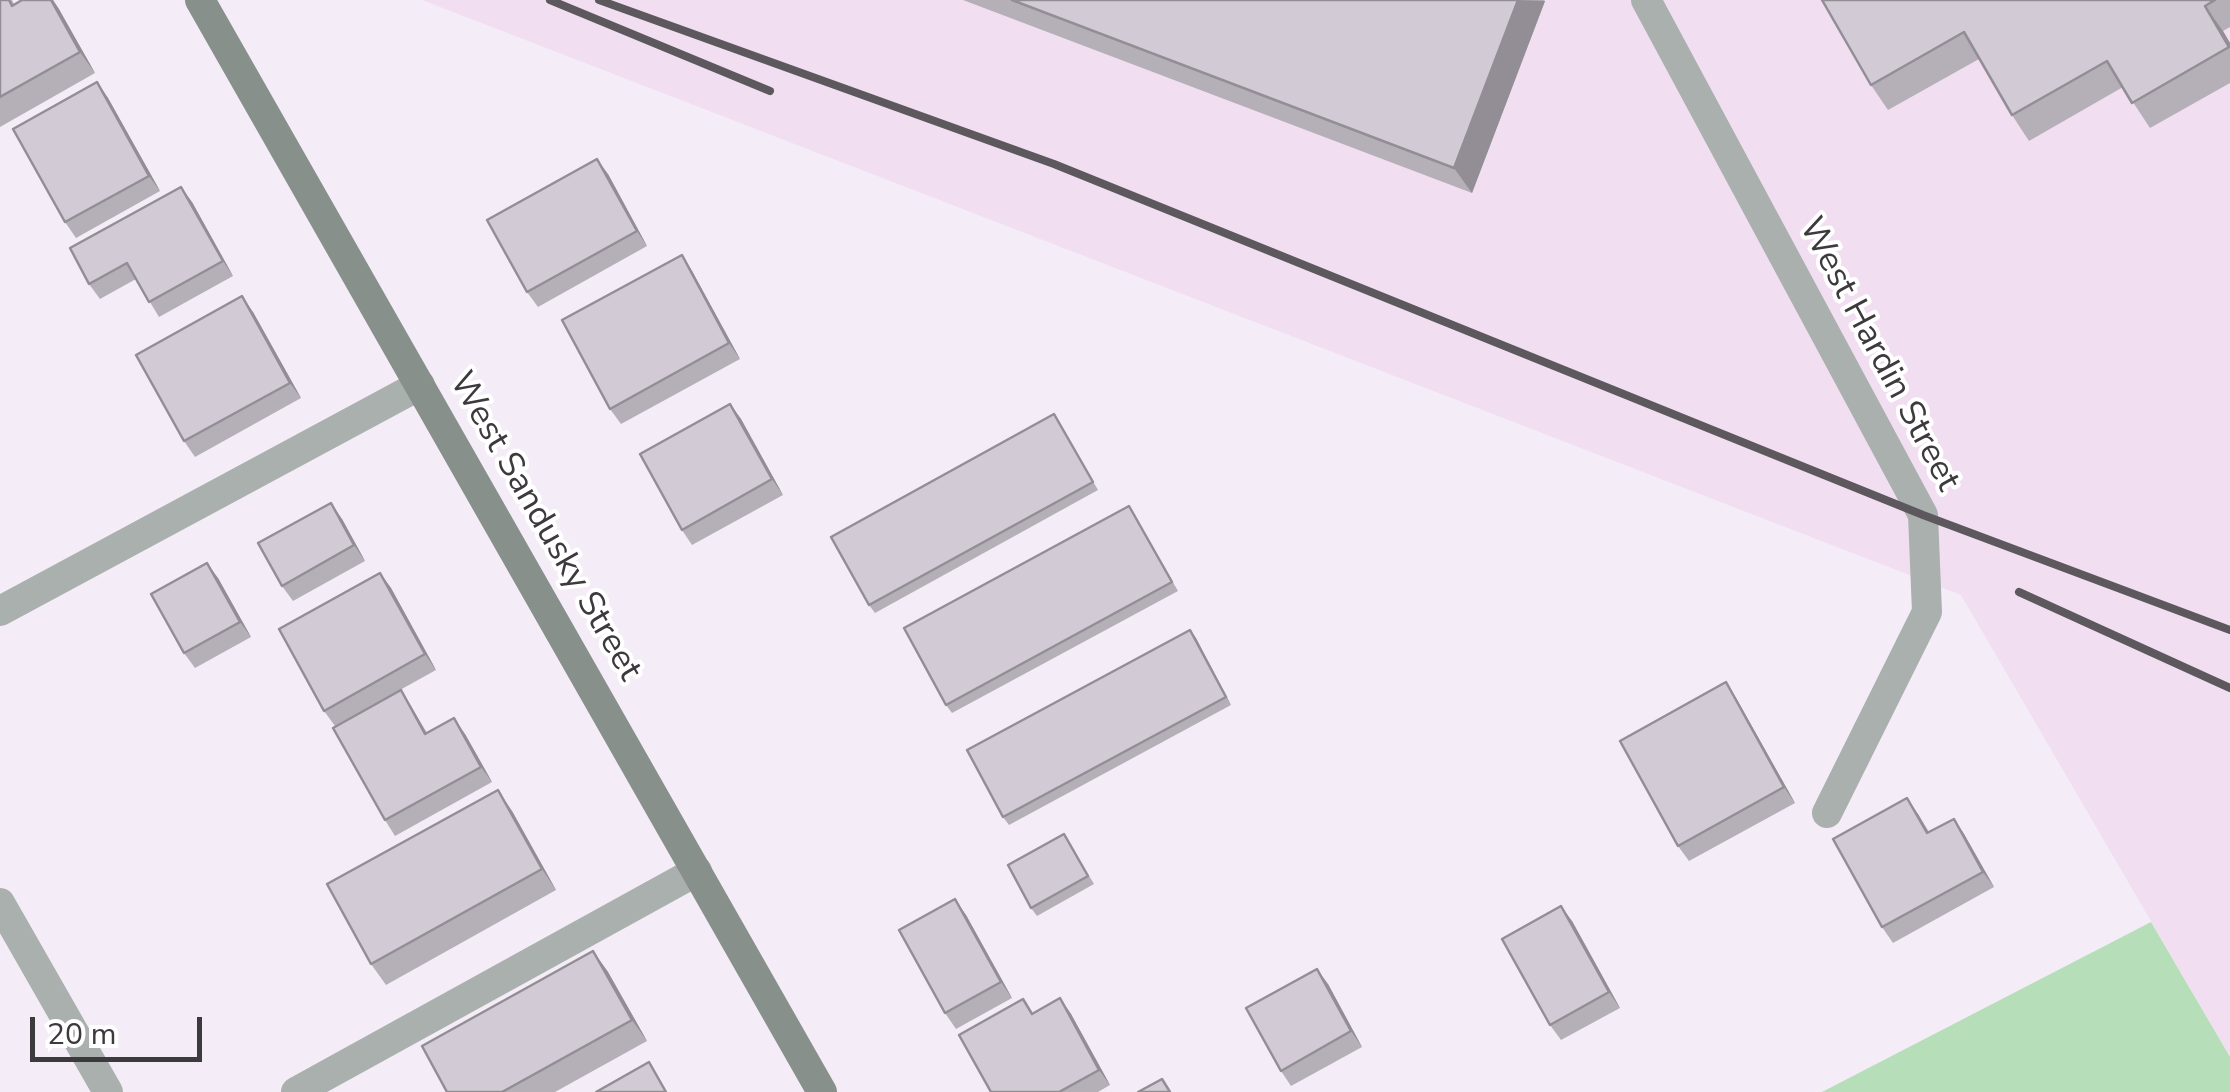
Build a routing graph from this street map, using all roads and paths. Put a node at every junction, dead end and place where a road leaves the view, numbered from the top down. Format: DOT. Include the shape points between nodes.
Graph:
graph roads {
  1 [pos="200,0"];
  2 [pos="1646,0"];
  3 [pos="420,385"];
  4 [pos="0,611"];
  5 [pos="1828,813"];
  6 [pos="697,871"];
  7 [pos="0,903"];
  8 [pos="108,1092"];
  9 [pos="296,1092"];
  10 [pos="822,1092"];
  1 -- 3 [label="street, West Sandusky Street"];
  2 -- 5 [label="street, West Hardin Street" via="1924,515 1927,612"];
  3 -- 4 [label="street"];
  3 -- 6 [label="street, West Sandusky Street"];
  6 -- 9 [label="street"];
  6 -- 10 [label="street, West Sandusky Street"];
  7 -- 8 [label="street"];
}
